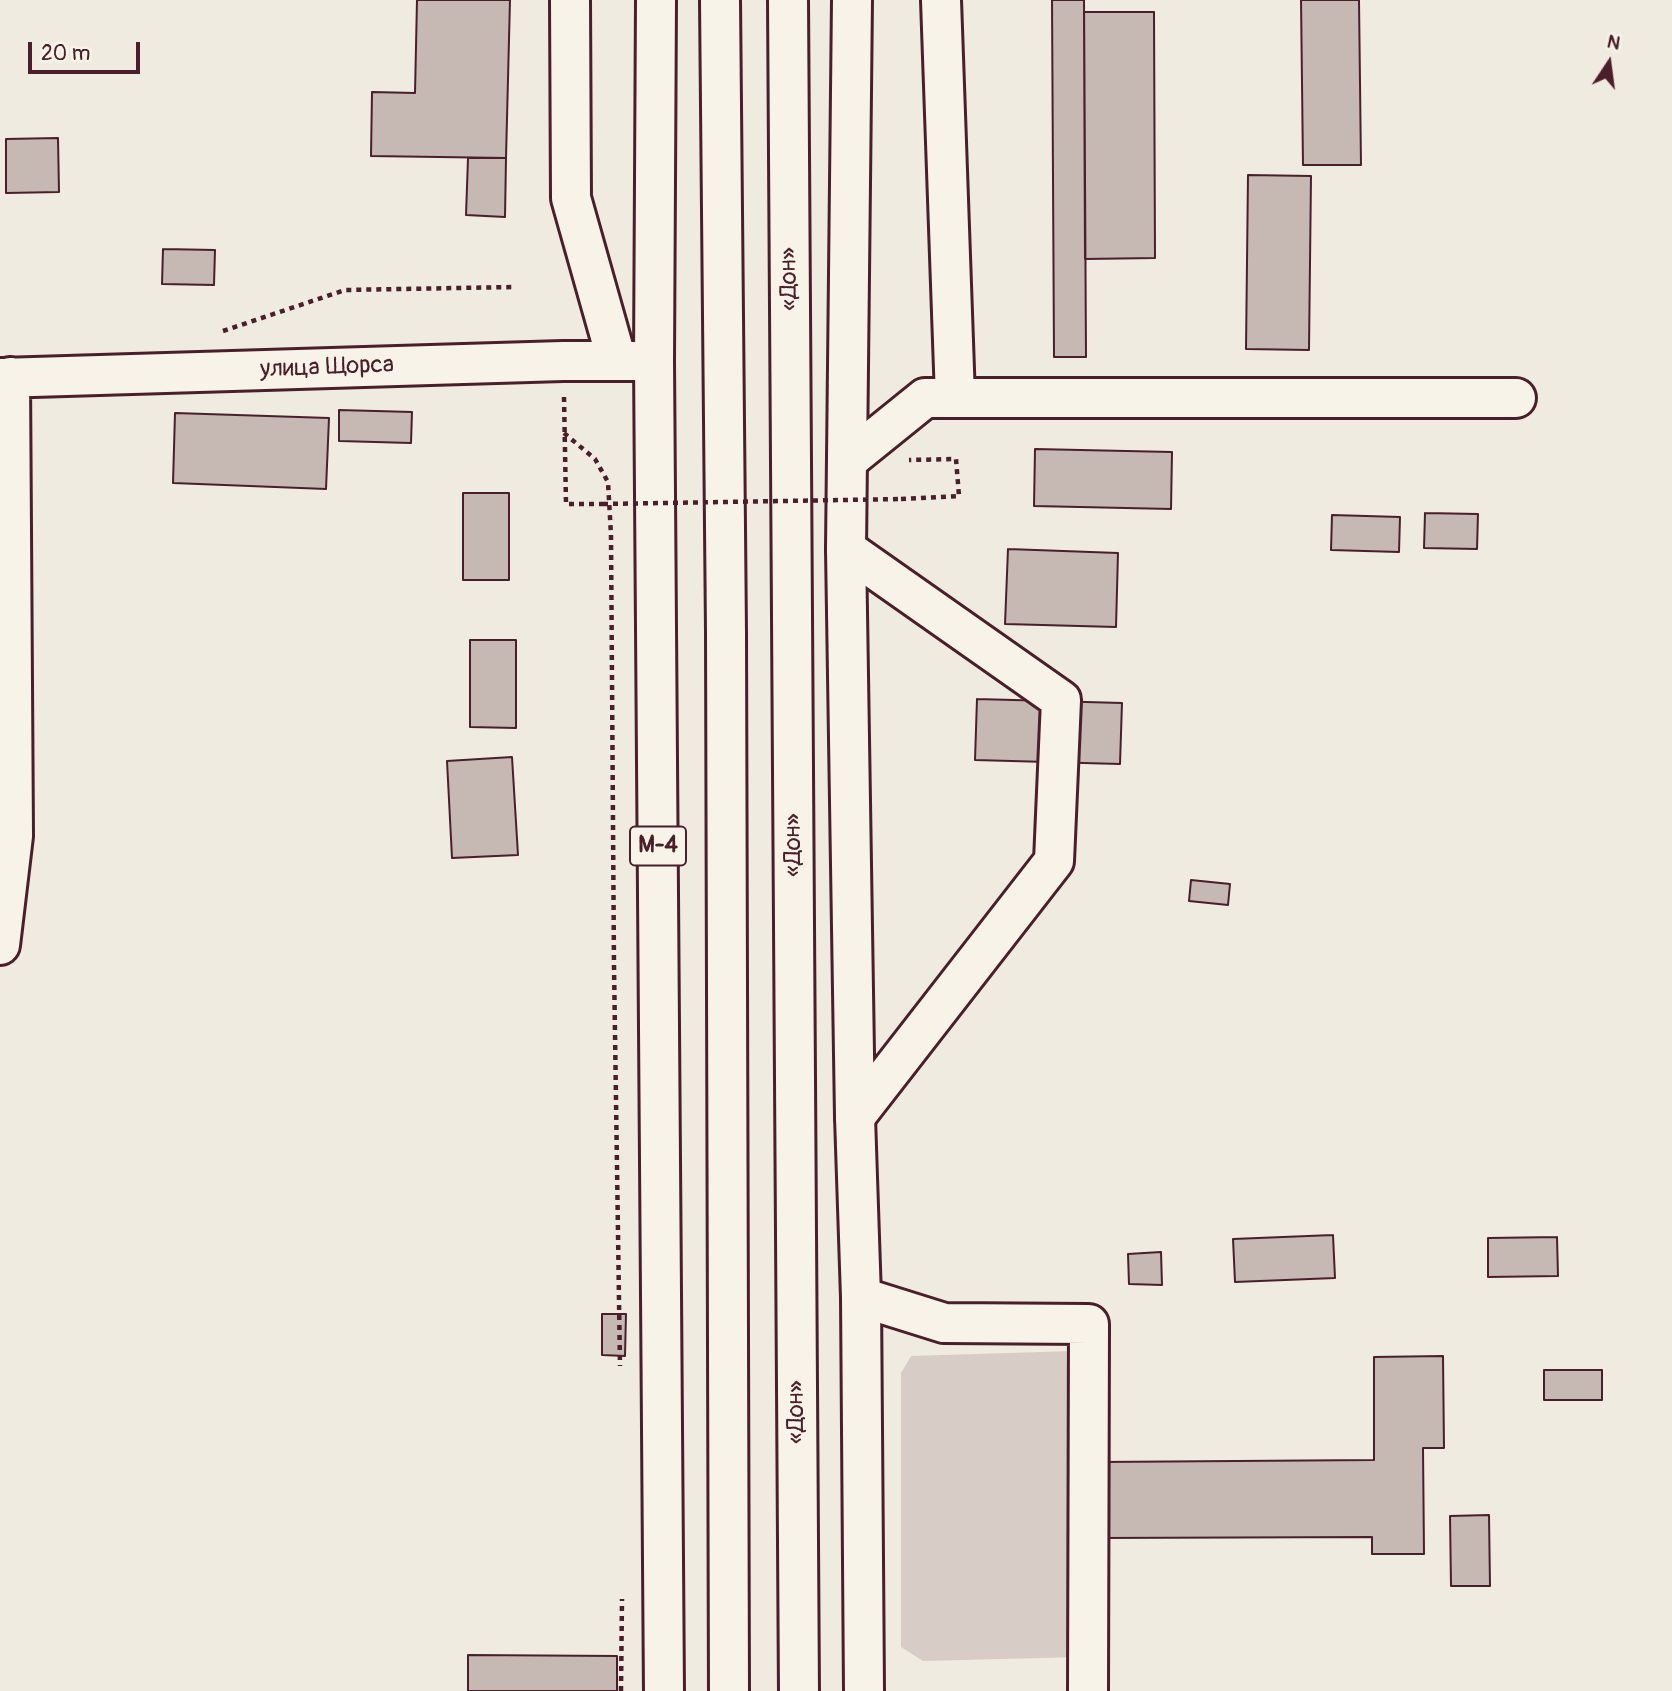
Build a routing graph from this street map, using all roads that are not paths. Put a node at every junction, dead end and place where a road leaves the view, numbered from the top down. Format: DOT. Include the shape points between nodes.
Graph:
graph roads {
  1 [pos="570,0"];
  2 [pos="656,0"];
  3 [pos="720,0"];
  4 [pos="788,0"];
  5 [pos="852,0"];
  6 [pos="941,0"];
  7 [pos="636,361"];
  8 [pos="5,377"];
  9 [pos="955,398"];
  10 [pos="1516,398"];
  11 [pos="847,461"];
  12 [pos="853,554"];
  13 [pos="0,944"];
  14 [pos="855,1117"];
  15 [pos="861,1297"];
  16 [pos="664,1691"];
  17 [pos="729,1691"];
  18 [pos="799,1691"];
  19 [pos="864,1691"];
  20 [pos="1088,1691"];
  1 -- 7 [label="main road" via="571,198"];
  2 -- 7 [label="main road, М-4"];
  3 -- 17 [label="main road"];
  4 -- 18 [label="main road, «Дон»"];
  5 -- 11 [label="main road"];
  6 -- 9 [label="main road"];
  7 -- 8 [label="main road, улица Щорса"];
  7 -- 16 [label="main road, М-4"];
  8 -- 13 [label="main road" via="13,836"];
  9 -- 10 [label="main road"];
  9 -- 11 [label="main road" via="925,398"];
  11 -- 12 [label="main road"];
  12 -- 14 [label="main road"];
  12 -- 14 [label="main road" via="1061,700 1054,862"];
  14 -- 15 [label="main road"];
  15 -- 19 [label="main road"];
  15 -- 20 [label="main road" via="944,1323 1089,1324"];
}
